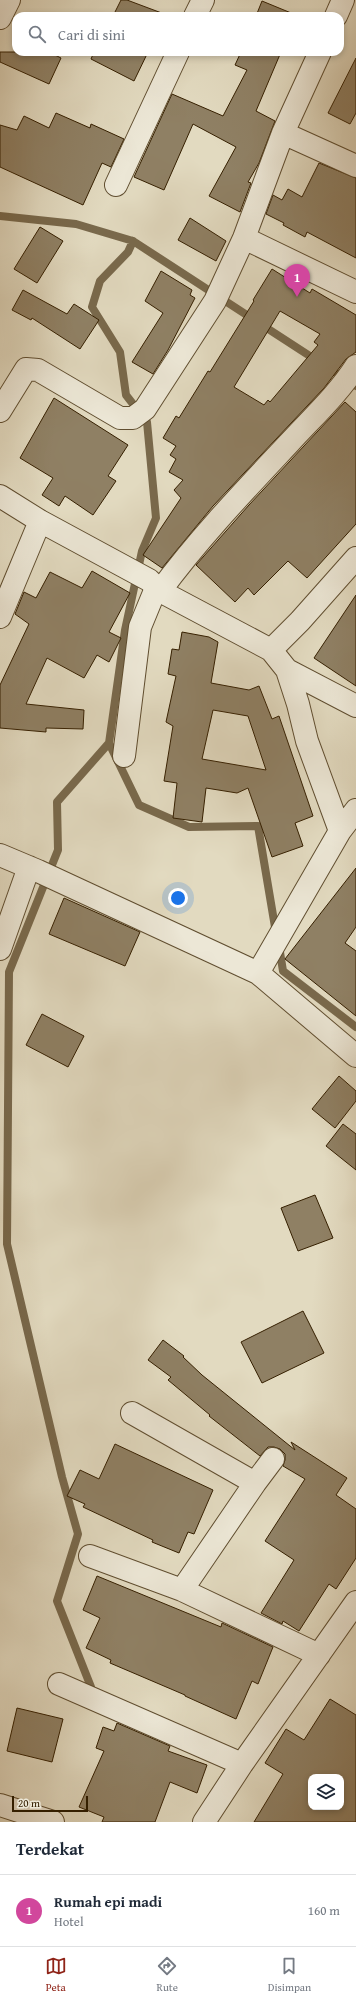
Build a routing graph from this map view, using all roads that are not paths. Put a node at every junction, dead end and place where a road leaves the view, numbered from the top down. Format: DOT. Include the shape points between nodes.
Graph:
graph roads {
  1 [pos="9,0"];
  2 [pos="203,0"];
  3 [pos="197,12"];
  4 [pos="0,18"];
  5 [pos="176,56"];
  6 [pos="318,56"];
  7 [pos="283,133"];
  8 [pos="356,166"];
  9 [pos="116,186"];
  10 [pos="244,238"];
  11 [pos="356,292"];
  12 [pos="355,367"];
  13 [pos="0,411"];
  14 [pos="0,496"];
  15 [pos="40,521"];
  16 [pos="356,558"];
  17 [pos="148,582"];
  18 [pos="0,616"];
  19 [pos="271,650"];
  20 [pos="287,670"];
  21 [pos="356,706"];
  22 [pos="124,756"];
  23 [pos="356,810"];
  24 [pos="340,831"];
  25 [pos="0,855"];
  26 [pos="41,872"];
  27 [pos="0,949"];
  28 [pos="258,973"];
  29 [pos="356,1056"];
  30 [pos="132,1413"];
  31 [pos="273,1459"];
  32 [pos="255,1483"];
  33 [pos="90,1556"];
  34 [pos="182,1590"];
  35 [pos="356,1602"];
  36 [pos="319,1655"];
  37 [pos="76,1692"];
  38 [pos="242,1764"];
  39 [pos="0,1805"];
  40 [pos="53,1822"];
  41 [pos="204,1822"];
  1 -- 4 [label="street"];
  2 -- 3 [label="street"];
  5 -- 9 [label="street"];
  6 -- 7 [label="street"];
  7 -- 8 [label="street"];
  7 -- 10 [label="street"];
  10 -- 11 [label="street"];
  10 -- 13 [label="street" via="219,292 139,414 120,418 38,370 26,369"];
  12 -- 17 [label="street" via="334,395 184,558"];
  14 -- 15 [label="street"];
  15 -- 17 [label="street"];
  15 -- 18 [label="street"];
  16 -- 19 [label="street"];
  17 -- 19 [label="street"];
  17 -- 22 [label="street"];
  19 -- 20 [label="street"];
  20 -- 21 [label="street"];
  20 -- 24 [label="street" via="307,741"];
  23 -- 24 [label="street"];
  24 -- 28 [label="street"];
  25 -- 26 [label="street"];
  26 -- 27 [label="street"];
  26 -- 28 [label="street"];
  28 -- 29 [label="street"];
  30 -- 32 [label="street"];
  31 -- 32 [label="street"];
  32 -- 34 [label="street"];
  33 -- 34 [label="street"];
  34 -- 36 [label="street"];
  35 -- 36 [label="street"];
  36 -- 38 [label="street"];
  37 -- 38 [label="street"];
  38 -- 41 [label="street"];
  39 -- 40 [label="street"];
}
